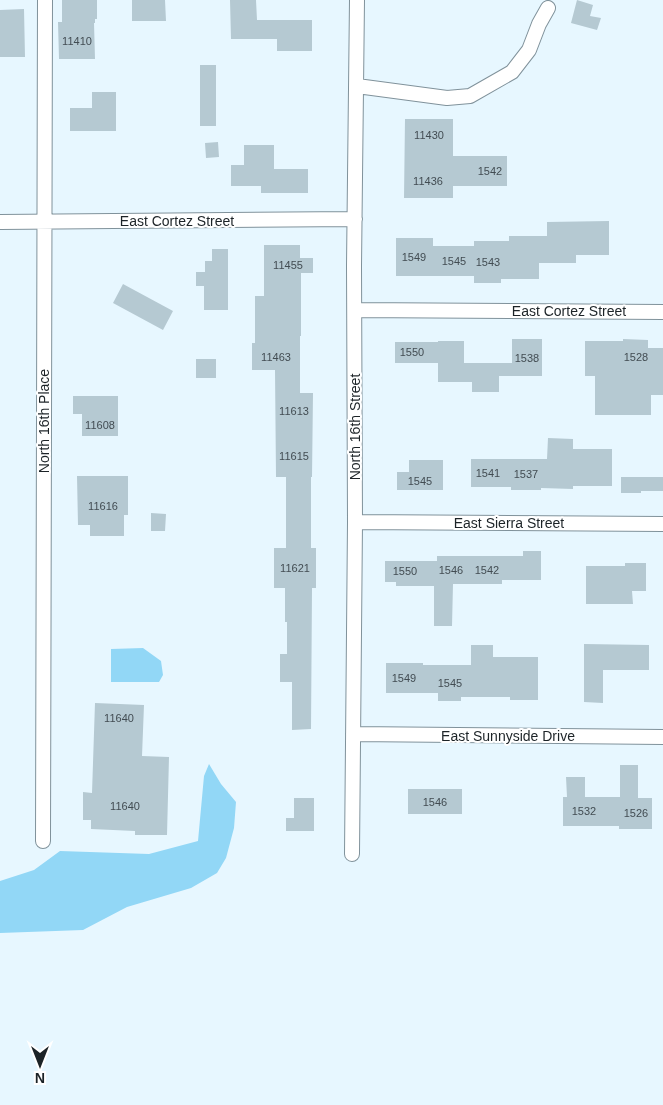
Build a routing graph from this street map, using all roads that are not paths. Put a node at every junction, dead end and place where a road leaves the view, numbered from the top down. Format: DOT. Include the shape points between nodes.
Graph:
graph roads {
  1 [pos="45,0"];
  2 [pos="357,0"];
  3 [pos="548,8"];
  4 [pos="356,86"];
  5 [pos="355,219"];
  6 [pos="0,222"];
  7 [pos="45,222"];
  8 [pos="355,310"];
  9 [pos="663,312"];
  10 [pos="355,522"];
  11 [pos="663,524"];
  12 [pos="353,734"];
  13 [pos="663,737"];
  14 [pos="43,841"];
  15 [pos="352,854"];
  1 -- 7 [label="street, North 16th Place"];
  2 -- 4 [label="street, North 16th Street"];
  3 -- 4 [label="street" via="528,50 512,72 470,96 446,98"];
  4 -- 5 [label="street, North 16th Street"];
  5 -- 7 [label="street, East Cortez Street"];
  5 -- 8 [label="street, North 16th Street"];
  6 -- 7 [label="street, East Cortez Street"];
  7 -- 14 [label="street, North 16th Place"];
  8 -- 9 [label="street, East Cortez Street"];
  8 -- 10 [label="street, North 16th Street"];
  10 -- 11 [label="street, East Sierra Street"];
  10 -- 12 [label="street, North 16th Street"];
  12 -- 13 [label="street, East Sunnyside Drive"];
  12 -- 15 [label="street, North 16th Street"];
}
